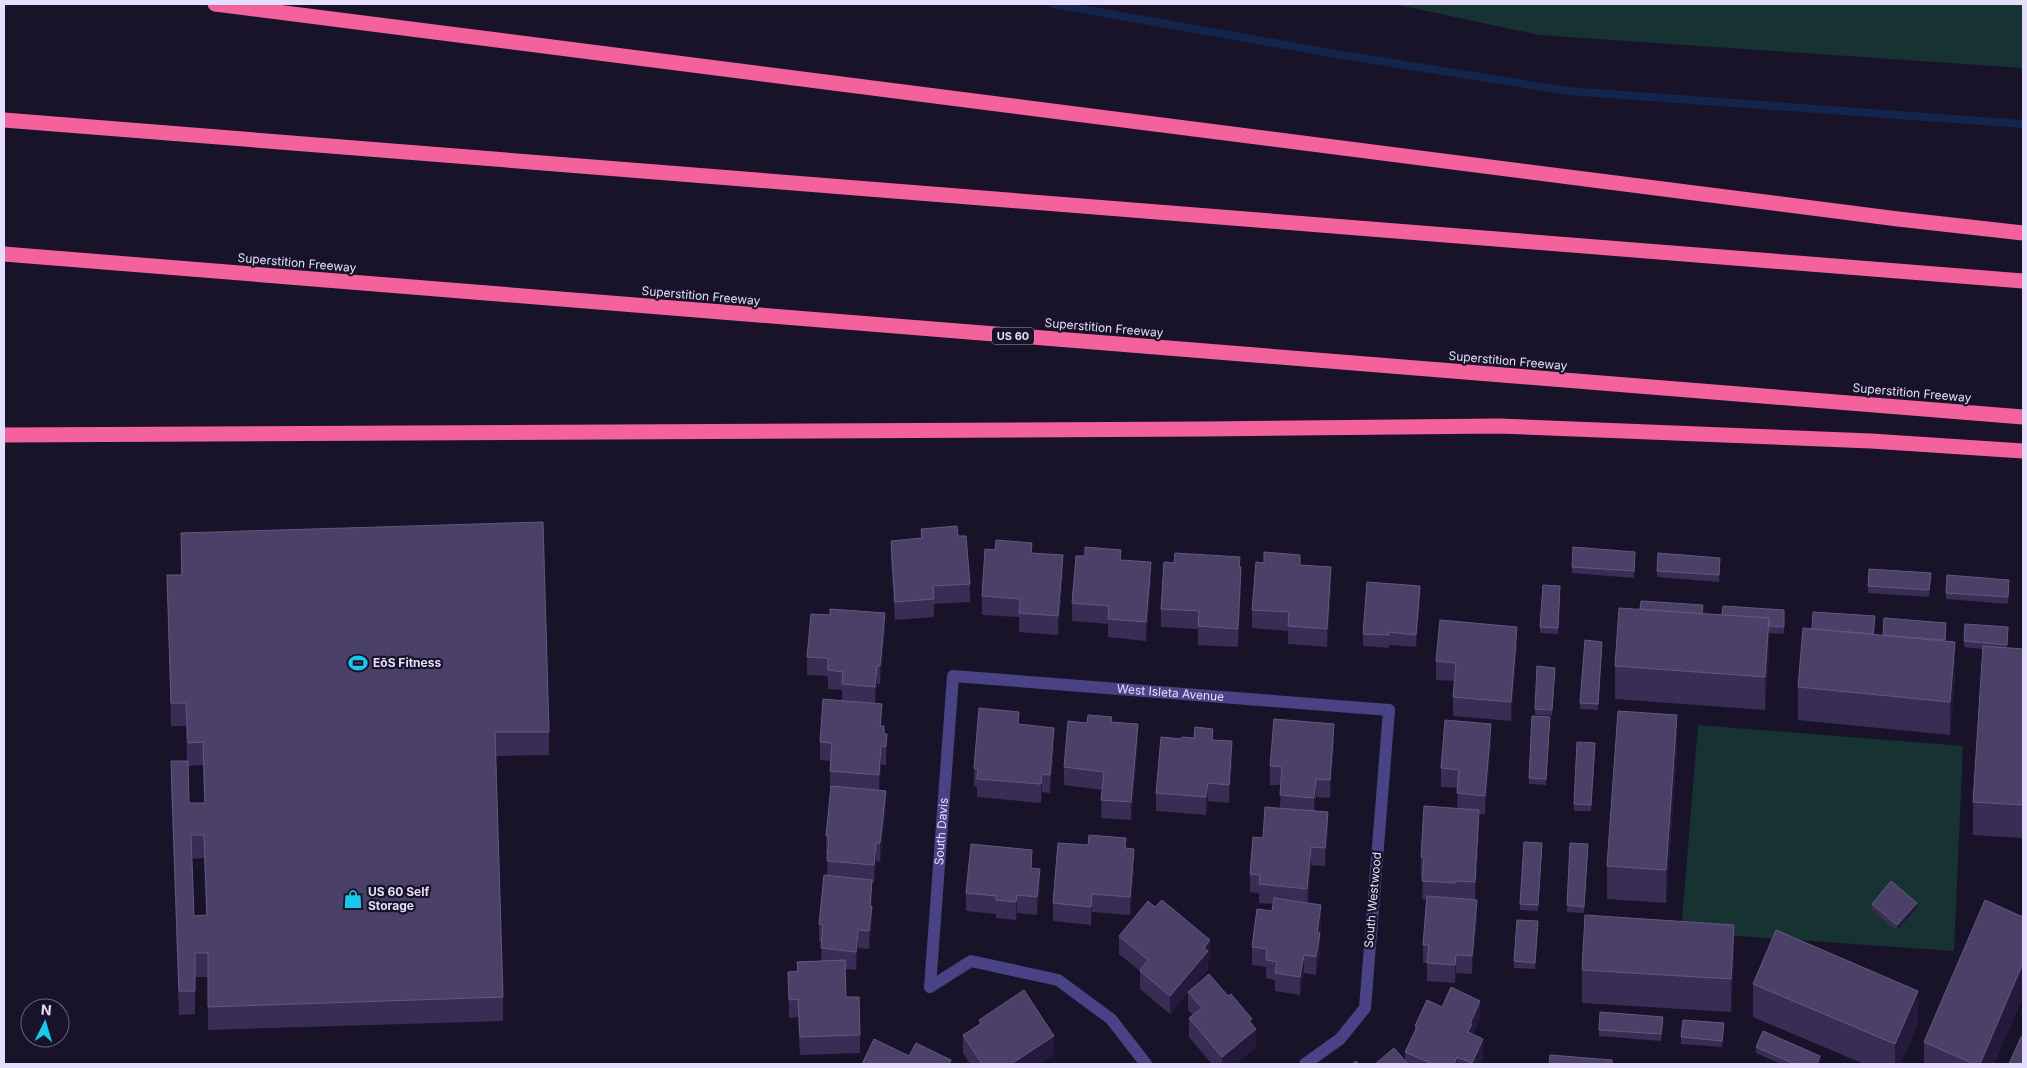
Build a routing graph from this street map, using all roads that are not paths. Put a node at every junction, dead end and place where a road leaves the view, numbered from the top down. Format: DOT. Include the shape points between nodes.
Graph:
graph roads {
  1 [pos="215,4"];
  2 [pos="4,120"];
  3 [pos="2023,233"];
  4 [pos="4,254"];
  5 [pos="2023,281"];
  6 [pos="2023,417"];
  7 [pos="4,435"];
  8 [pos="2023,451"];
  9 [pos="953,676"];
  10 [pos="1389,710"];
  11 [pos="1146,1064"];
  12 [pos="1305,1064"];
  1 -- 3 [label="highway"];
  2 -- 5 [label="highway"];
  4 -- 6 [label="highway, Superstition Freeway / US 60"];
  7 -- 8 [label="highway" via="1499,426"];
  9 -- 10 [label="street, West Isleta Avenue"];
  9 -- 11 [label="street, South Davis" via="930,987 971,961 1058,980 1111,1020"];
  10 -- 12 [label="street, South Westwood" via="1365,1008 1340,1039"];
}
